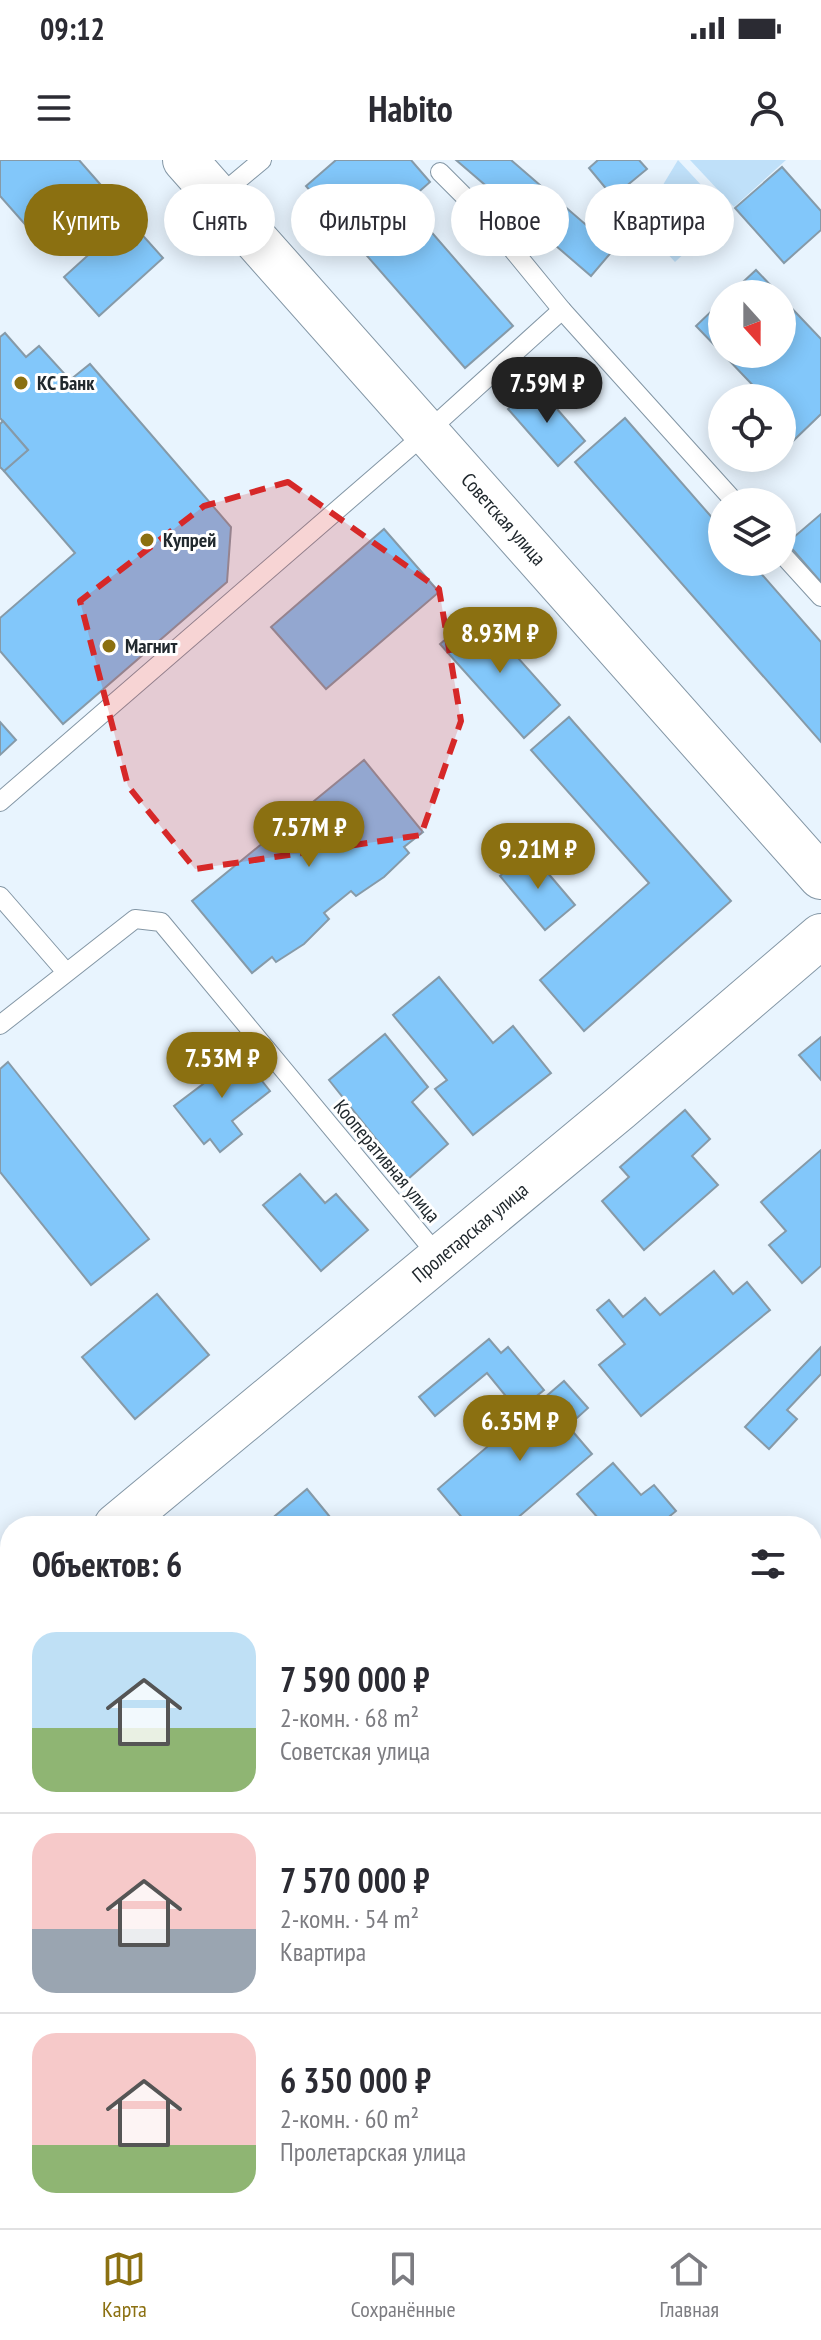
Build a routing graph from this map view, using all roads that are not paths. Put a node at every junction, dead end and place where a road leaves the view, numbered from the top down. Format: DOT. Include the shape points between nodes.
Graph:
graph roads {
  1 [pos="185,160"];
  2 [pos="262,160"];
  3 [pos="440,172"];
  4 [pos="206,184"];
  5 [pos="233,184"];
  6 [pos="270,256"];
  7 [pos="562,310"];
  8 [pos="426,433"];
  9 [pos="722,488"];
  10 [pos="796,569"];
  11 [pos="821,597"];
  12 [pos="0,802"];
  13 [pos="821,877"];
  14 [pos="0,896"];
  15 [pos="821,936"];
  16 [pos="66,972"];
  17 [pos="0,1025"];
  18 [pos="439,1257"];
  19 [pos="128,1516"];
  1 -- 4 [label="street, Советская улица"];
  2 -- 5 [label="lane"];
  3 -- 7 [label="lane" via="490,222"];
  6 -- 8 [label="street, Советская улица"];
  7 -- 8 [label="lane"];
  7 -- 9 [label="lane"];
  8 -- 12 [label="lane"];
  8 -- 13 [label="street, Советская улица"];
  10 -- 11 [label="lane"];
  14 -- 16 [label="lane"];
  15 -- 18 [label="street, Пролетарская улица"];
  16 -- 17 [label="lane, Кооперативная улица"];
  16 -- 18 [label="lane, Кооперативная улица" via="135,919 161,922"];
  18 -- 19 [label="street, Пролетарская улица"];
}
